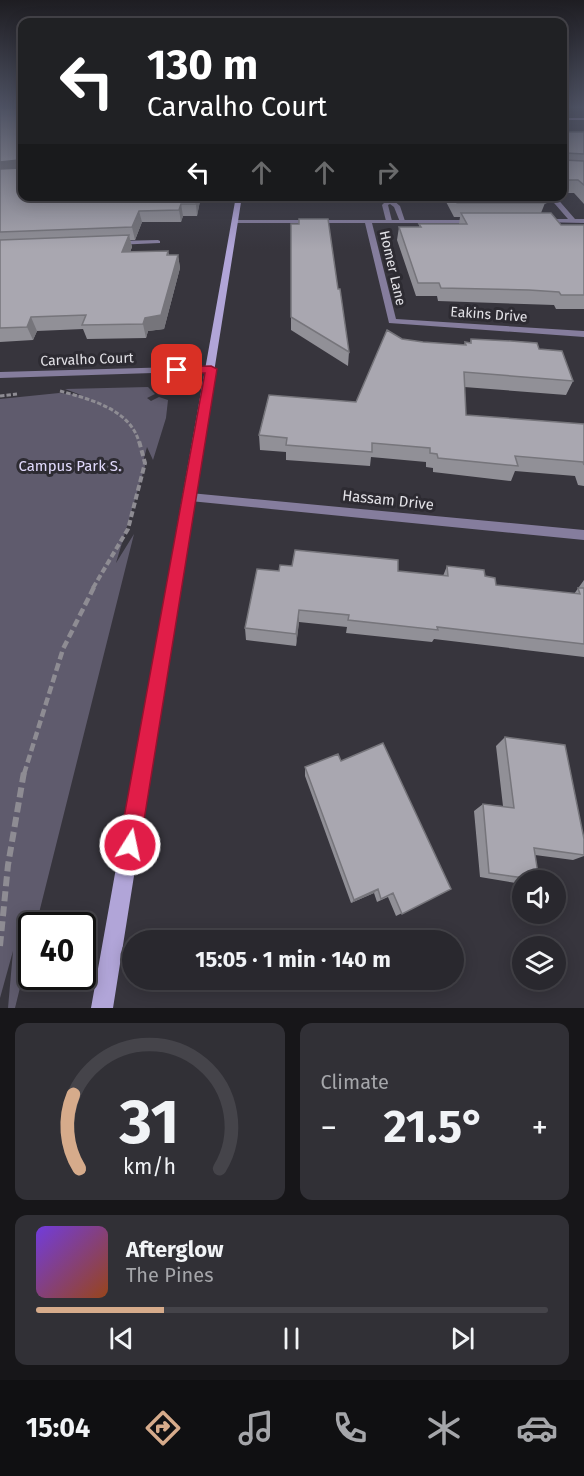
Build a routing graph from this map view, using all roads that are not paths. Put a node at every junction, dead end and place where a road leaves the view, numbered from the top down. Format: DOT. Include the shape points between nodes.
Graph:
graph roads {
  1 [pos="239,201"];
  2 [pos="390,201"];
  3 [pos="392,201"];
  4 [pos="556,201"];
  5 [pos="237,221"];
  6 [pos="368,221"];
  7 [pos="389,221"];
  8 [pos="402,221"];
  9 [pos="482,221"];
  10 [pos="527,221"];
  11 [pos="573,221"];
  12 [pos="584,221"];
  13 [pos="158,242"];
  14 [pos="102,244"];
  15 [pos="392,321"];
  16 [pos="584,334"];
  17 [pos="211,369"];
  18 [pos="0,375"];
  19 [pos="190,497"];
  20 [pos="584,535"];
  21 [pos="102,1008"];
  1 -- 5 [label="street"];
  2 -- 7 [label="street" via="385,205"];
  3 -- 8 [label="street"];
  4 -- 11 [label="street"];
  5 -- 6 [label="street"];
  5 -- 17 [label="street"];
  6 -- 7 [label="street"];
  6 -- 15 [label="street, Homer Lane"];
  7 -- 8 [label="street"];
  8 -- 9 [label="street"];
  10 -- 11 [label="street"];
  11 -- 12 [label="street"];
  13 -- 14 [label="street"];
  15 -- 16 [label="street, Eakins Drive"];
  17 -- 18 [label="street, Carvalho Court"];
  17 -- 19 [label="street"];
  19 -- 20 [label="street, Hassam Drive"];
  19 -- 21 [label="street"];
}
